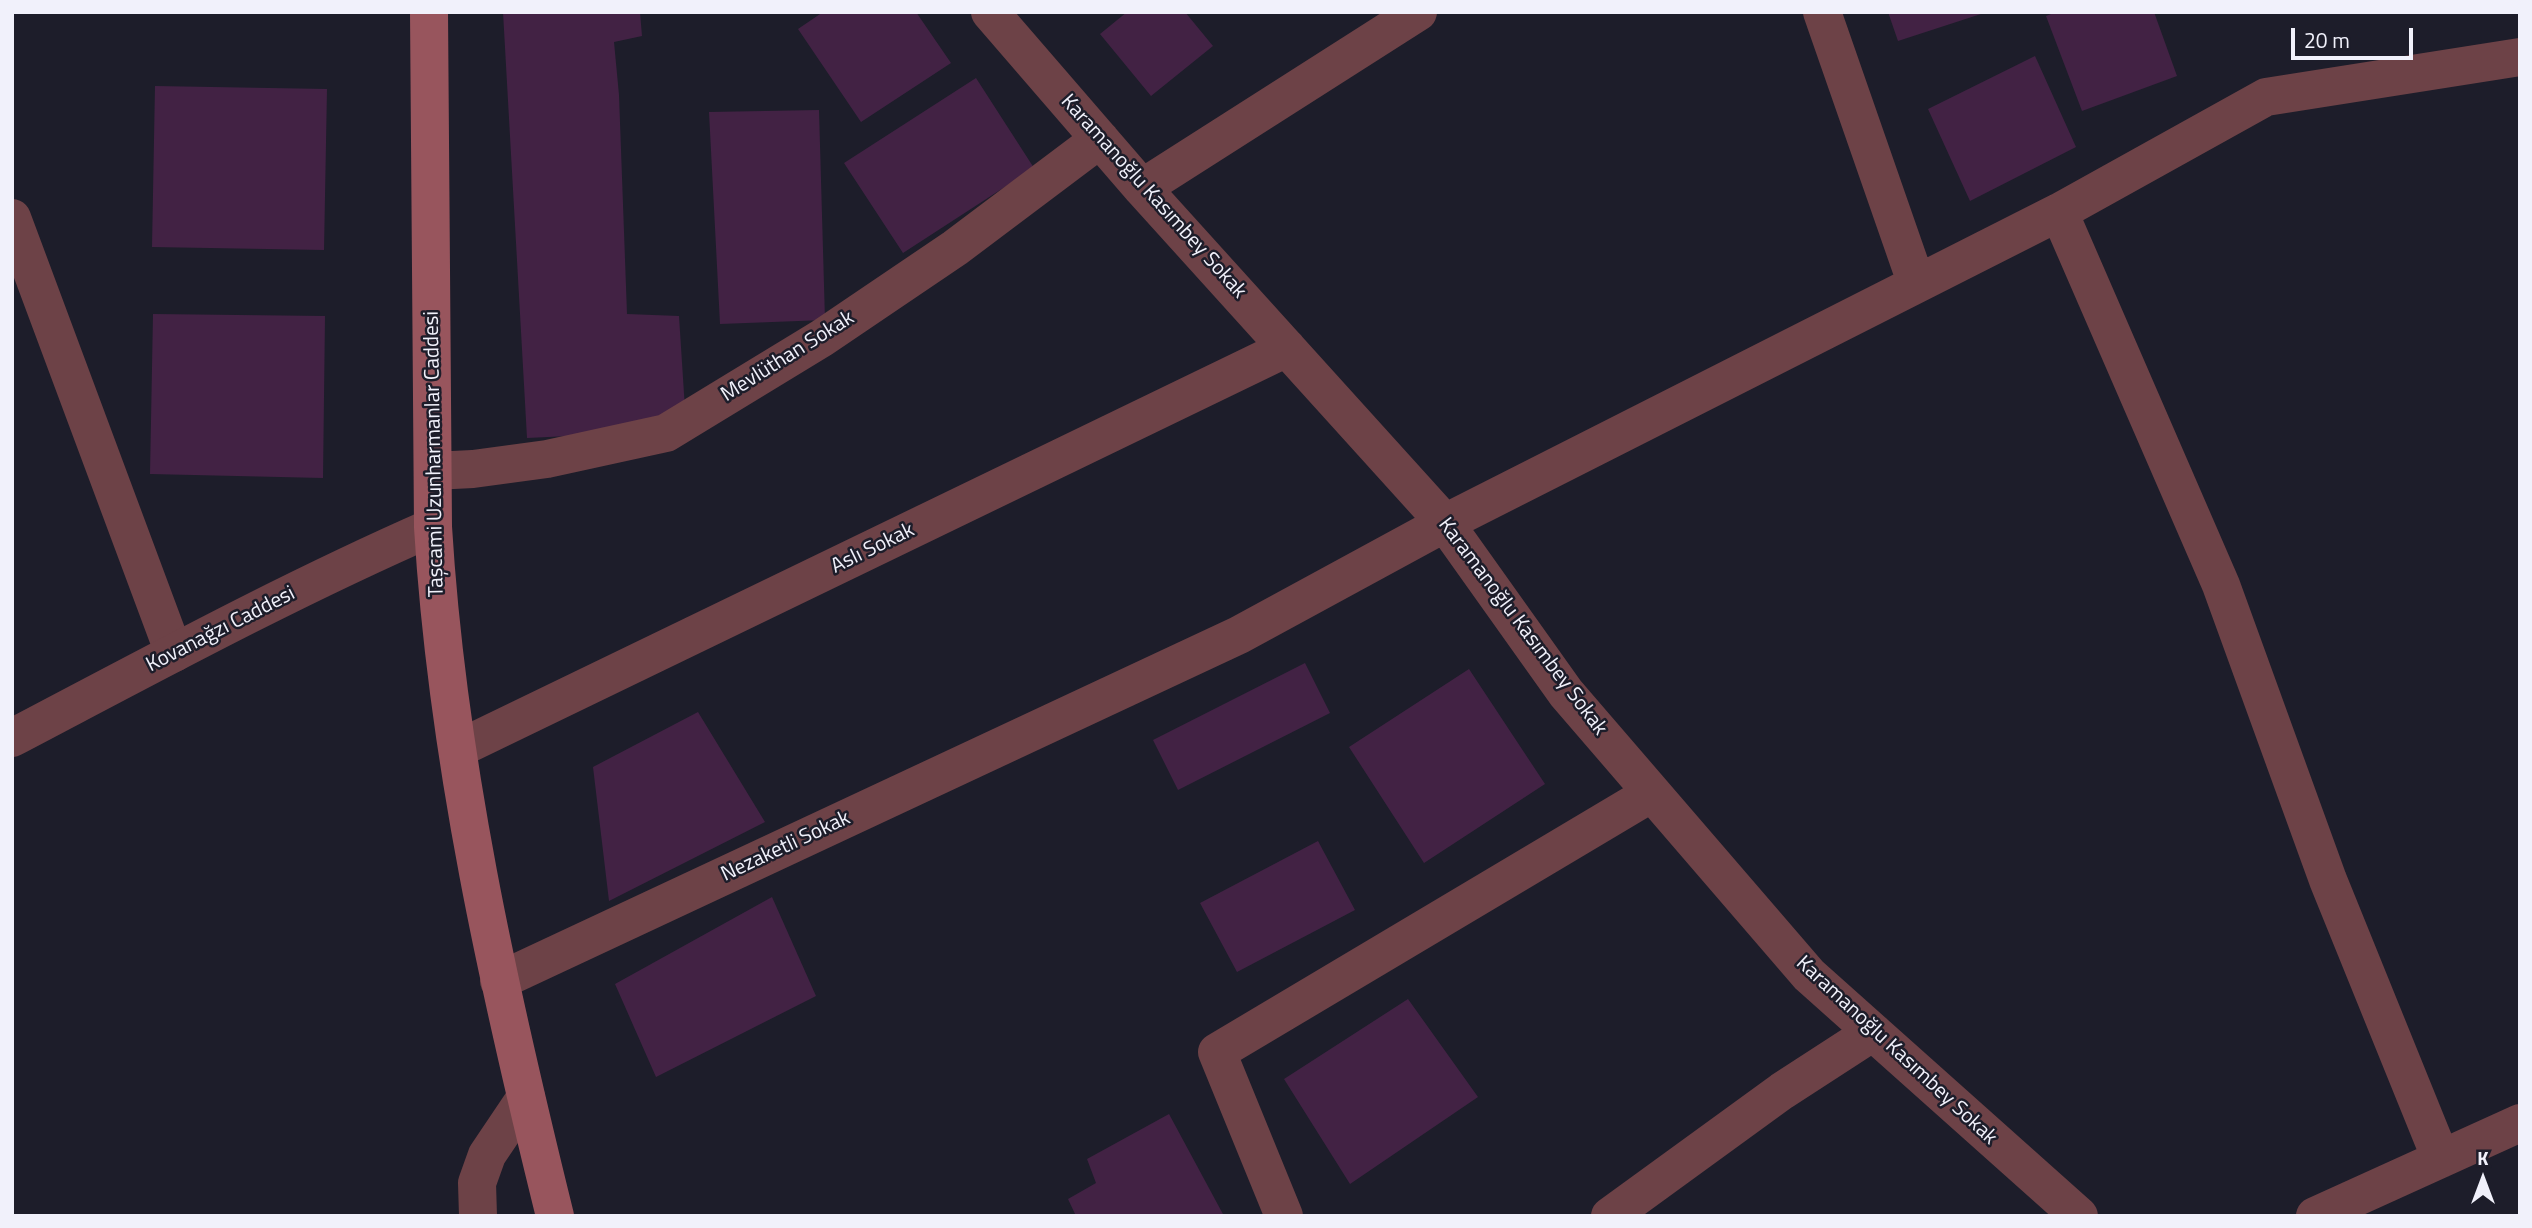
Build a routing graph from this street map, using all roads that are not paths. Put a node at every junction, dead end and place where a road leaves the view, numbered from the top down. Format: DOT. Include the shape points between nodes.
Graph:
graph roads {
  1 [pos="429,12"];
  2 [pos="990,12"];
  3 [pos="1418,12"];
  4 [pos="1822,12"];
  5 [pos="2520,57"];
  6 [pos="1100,139"];
  7 [pos="1142,188"];
  8 [pos="2059,212"];
  9 [pos="12,218"];
  10 [pos="1916,282"];
  11 [pos="1287,348"];
  12 [pos="433,471"];
  13 [pos="1445,523"];
  14 [pos="433,527"];
  15 [pos="174,653"];
  16 [pos="12,738"];
  17 [pos="458,749"];
  18 [pos="1653,793"];
  19 [pos="499,981"];
  20 [pos="1872,1032"];
  21 [pos="526,1097"];
  22 [pos="2520,1123"];
  23 [pos="2441,1158"];
  24 [pos="478,1216"];
  25 [pos="555,1216"];
  26 [pos="1284,1216"];
  27 [pos="1610,1216"];
  28 [pos="2079,1216"];
  29 [pos="2315,1216"];
  1 -- 12 [label="main road, Taşcami Uzunharmanlar Caddesi"];
  2 -- 6 [label="street, Karamanoğlu Kasımbey Sokak"];
  3 -- 7 [label="street"];
  4 -- 10 [label="street"];
  5 -- 8 [label="street, Nezaketli Sokak" via="2266,97"];
  6 -- 7 [label="street, Karamanoğlu Kasımbey Sokak"];
  6 -- 12 [label="street, Mevlüthan Sokak" via="955,248 822,338 666,433 547,459"];
  7 -- 11 [label="street, Karamanoğlu Kasımbey Sokak"];
  8 -- 10 [label="street, Nezaketli Sokak"];
  8 -- 23 [label="street" via="2221,585 2328,880"];
  9 -- 15 [label="street"];
  10 -- 13 [label="street, Nezaketli Sokak"];
  11 -- 13 [label="street, Karamanoğlu Kasımbey Sokak"];
  11 -- 17 [label="street, Aslı Sokak"];
  12 -- 14 [label="main road, Taşcami Uzunharmanlar Caddesi"];
  13 -- 18 [label="street, Karamanoğlu Kasımbey Sokak" via="1566,693"];
  13 -- 19 [label="street, Nezaketli Sokak" via="1239,635"];
  14 -- 15 [label="street, Kovanağzı Caddesi"];
  14 -- 17 [label="main road, Taşcami Uzunharmanlar Caddesi"];
  15 -- 16 [label="street, Kovanağzı Caddesi"];
  17 -- 19 [label="main road, Taşcami Uzunharmanlar Caddesi"];
  18 -- 20 [label="street, Karamanoğlu Kasımbey Sokak" via="1810,975"];
  18 -- 26 [label="street" via="1217,1052"];
  19 -- 21 [label="main road, Taşcami Uzunharmanlar Caddesi"];
  20 -- 27 [label="street"];
  20 -- 28 [label="street, Karamanoğlu Kasımbey Sokak"];
  21 -- 24 [label="street" via="486,1155 477,1183"];
  21 -- 25 [label="main road, Taşcami Uzunharmanlar Caddesi"];
  22 -- 23 [label="street"];
  23 -- 29 [label="street"];
}
